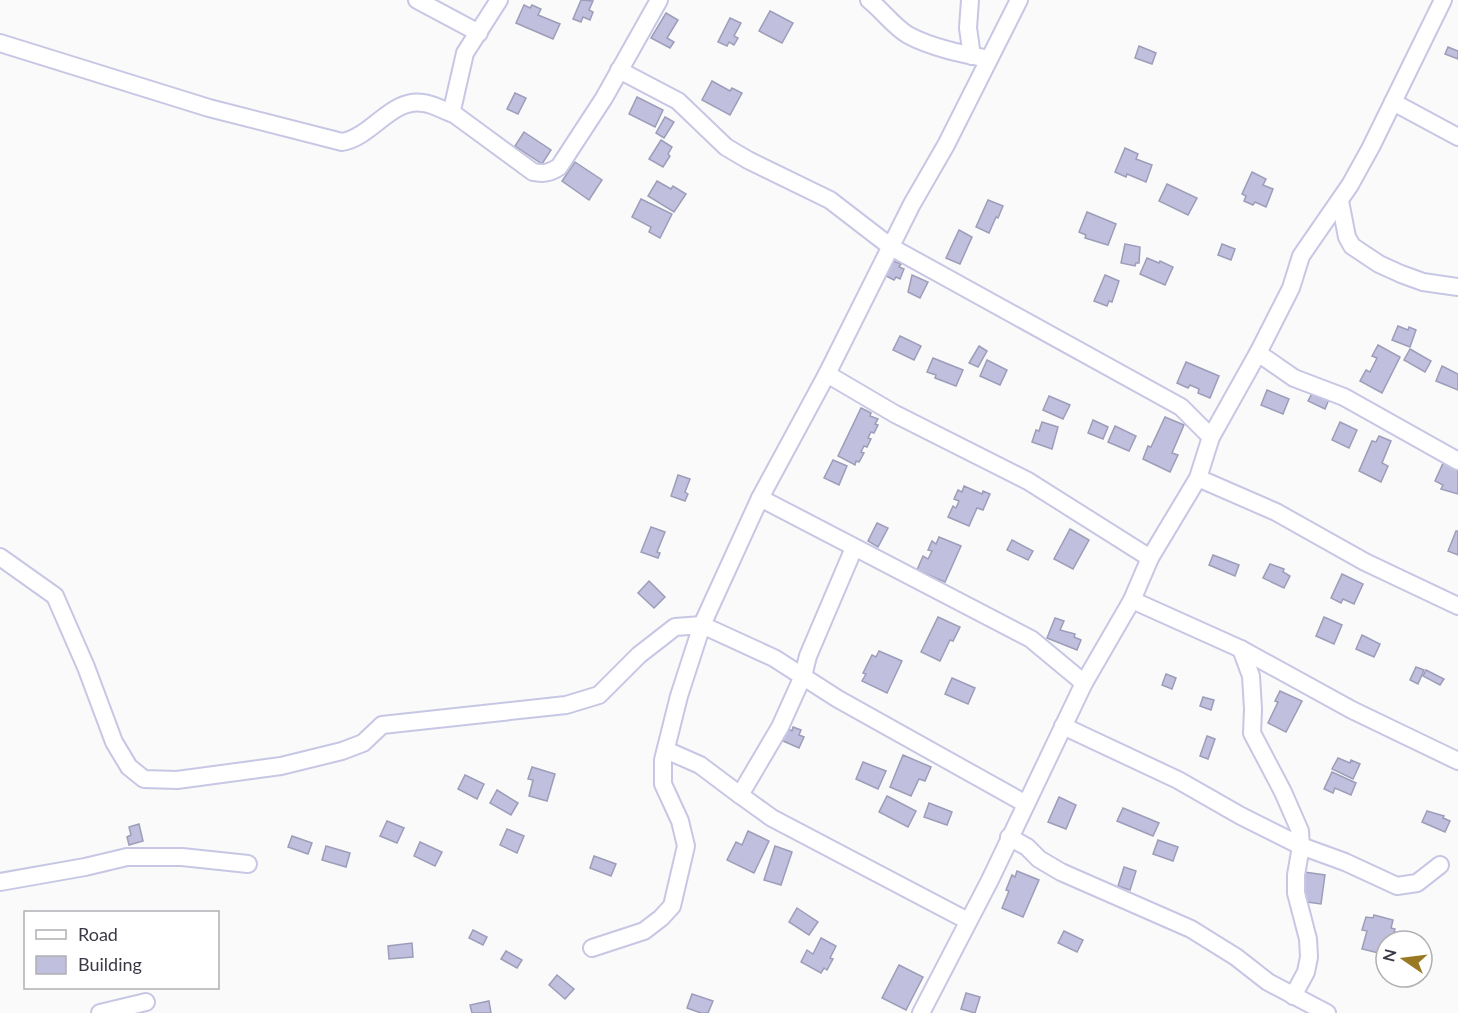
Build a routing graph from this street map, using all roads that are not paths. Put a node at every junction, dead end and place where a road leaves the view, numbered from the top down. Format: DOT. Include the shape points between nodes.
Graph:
graph roads {
  1 [pos="417,0"];
  2 [pos="499,0"];
  3 [pos="659,0"];
  4 [pos="869,0"];
  5 [pos="970,0"];
  6 [pos="1019,0"];
  7 [pos="1443,0"];
  8 [pos="479,33"];
  9 [pos="0,43"];
  10 [pos="972,56"];
  11 [pos="989,59"];
  12 [pos="619,70"];
  13 [pos="1393,102"];
  14 [pos="454,114"];
  15 [pos="1458,137"];
  16 [pos="1340,201"];
  17 [pos="891,247"];
  18 [pos="1458,287"];
  19 [pos="1258,353"];
  20 [pos="827,374"];
  21 [pos="1211,437"];
  22 [pos="1458,461"];
  23 [pos="1198,478"];
  24 [pos="759,498"];
  25 [pos="854,548"];
  26 [pos="0,557"];
  27 [pos="1150,558"];
  28 [pos="1132,600"];
  29 [pos="1458,606"];
  30 [pos="702,625"];
  31 [pos="1240,649"];
  32 [pos="802,676"];
  33 [pos="1084,683"];
  34 [pos="1063,726"];
  35 [pos="666,750"];
  36 [pos="1458,761"];
  37 [pos="740,795"];
  38 [pos="1026,804"];
  39 [pos="1009,837"];
  40 [pos="1301,846"];
  41 [pos="248,864"];
  42 [pos="1440,865"];
  43 [pos="0,882"];
  44 [pos="968,921"];
  45 [pos="592,948"];
  46 [pos="1293,996"];
  47 [pos="146,1002"];
  48 [pos="100,1013"];
  49 [pos="921,1013"];
  50 [pos="1327,1013"];
  1 -- 8 [label="street"];
  2 -- 8 [label="street"];
  3 -- 12 [label="street"];
  4 -- 10 [label="street" via="907,34"];
  5 -- 10 [label="street"];
  6 -- 11 [label="street"];
  7 -- 13 [label="street"];
  8 -- 14 [label="street" via="465,53"];
  9 -- 14 [label="street" via="209,108 342,142 357,138 405,104 425,103"];
  10 -- 11 [label="street"];
  11 -- 17 [label="street"];
  12 -- 14 [label="street" via="559,167 551,172 533,172"];
  12 -- 17 [label="street" via="678,101 726,147 830,200"];
  13 -- 15 [label="street"];
  13 -- 16 [label="street"];
  16 -- 18 [label="street" via="1352,246 1401,274"];
  16 -- 19 [label="street" via="1301,256 1291,288"];
  17 -- 20 [label="street"];
  17 -- 21 [label="street" via="1181,407"];
  19 -- 21 [label="street"];
  19 -- 22 [label="street" via="1294,378 1344,397"];
  20 -- 24 [label="street"];
  20 -- 27 [label="street" via="895,414 1028,481"];
  21 -- 23 [label="street"];
  23 -- 27 [label="street"];
  23 -- 29 [label="street" via="1276,512 1365,562"];
  24 -- 25 [label="street"];
  24 -- 30 [label="street"];
  25 -- 32 [label="street"];
  25 -- 33 [label="street" via="1031,639"];
  26 -- 30 [label="street" via="55,596 114,742 129,767 144,779 177,780 281,766 363,743 382,725 566,705 599,695 639,655 675,627"];
  27 -- 28 [label="street"];
  28 -- 31 [label="street"];
  28 -- 33 [label="street"];
  30 -- 32 [label="street" via="774,658"];
  30 -- 35 [label="street"];
  31 -- 36 [label="street" via="1352,710"];
  31 -- 40 [label="street" via="1251,676 1252,734 1300,831"];
  32 -- 37 [label="street" via="780,727"];
  32 -- 38 [label="street"];
  33 -- 34 [label="street"];
  34 -- 38 [label="street"];
  34 -- 40 [label="street" via="1178,780"];
  35 -- 37 [label="street" via="700,765"];
  35 -- 45 [label="street" via="663,784 680,821 686,846 672,906 644,931"];
  37 -- 44 [label="street" via="772,818"];
  38 -- 39 [label="street"];
  39 -- 44 [label="street"];
  39 -- 46 [label="street" via="1061,872 1191,929"];
  40 -- 42 [label="street" via="1397,886 1417,883"];
  40 -- 46 [label="street" via="1296,893 1309,957"];
  41 -- 43 [label="street" via="182,857 127,857"];
  44 -- 49 [label="street"];
  46 -- 50 [label="street"];
  47 -- 48 [label="street"];
}
